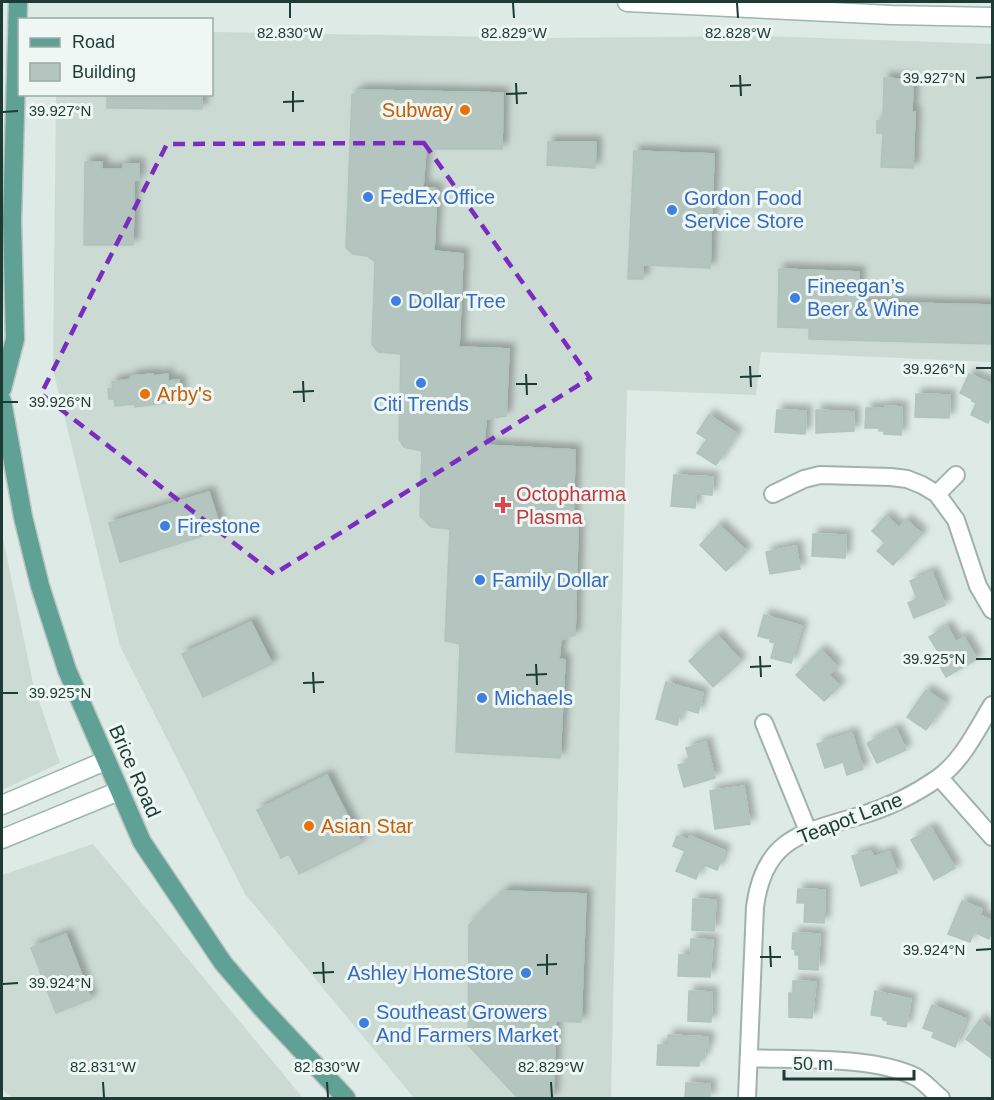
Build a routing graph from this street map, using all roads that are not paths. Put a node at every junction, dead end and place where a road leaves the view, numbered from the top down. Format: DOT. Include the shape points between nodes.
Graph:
graph roads {
  1 [pos="18,2"];
  2 [pos="627,2"];
  3 [pos="993,17"];
  4 [pos="2,389"];
  5 [pos="2,401"];
  6 [pos="956,475"];
  7 [pos="773,494"];
  8 [pos="937,494"];
  9 [pos="993,610"];
  10 [pos="993,705"];
  11 [pos="764,723"];
  12 [pos="105,761"];
  13 [pos="939,777"];
  14 [pos="119,791"];
  15 [pos="2,805"];
  16 [pos="808,831"];
  17 [pos="993,837"];
  18 [pos="2,839"];
  19 [pos="749,1058"];
  20 [pos="346,1098"];
  21 [pos="747,1098"];
  22 [pos="941,1098"];
  1 -- 4 [label="main road" via="12,221 15,339"];
  2 -- 3 [label="main road"];
  5 -- 12 [label="main road, Brice Road" via="40,586 67,670"];
  6 -- 8 [label="street"];
  7 -- 8 [label="street" via="820,475 907,479"];
  8 -- 9 [label="street" via="956,520 978,586"];
  10 -- 13 [label="street, Teapot Lane" via="953,764"];
  11 -- 16 [label="street"];
  12 -- 14 [label="main road, Brice Road"];
  12 -- 15 [label="main road"];
  13 -- 16 [label="street, Teapot Lane" via="891,804"];
  13 -- 17 [label="street"];
  14 -- 18 [label="main road"];
  14 -- 20 [label="main road, Brice Road" via="142,842 223,963"];
  16 -- 19 [label="street, Teapot Lane" via="780,849 758,889"];
  19 -- 21 [label="street, Teapot Lane"];
  19 -- 22 [label="street" via="893,1068 918,1078"];
}
